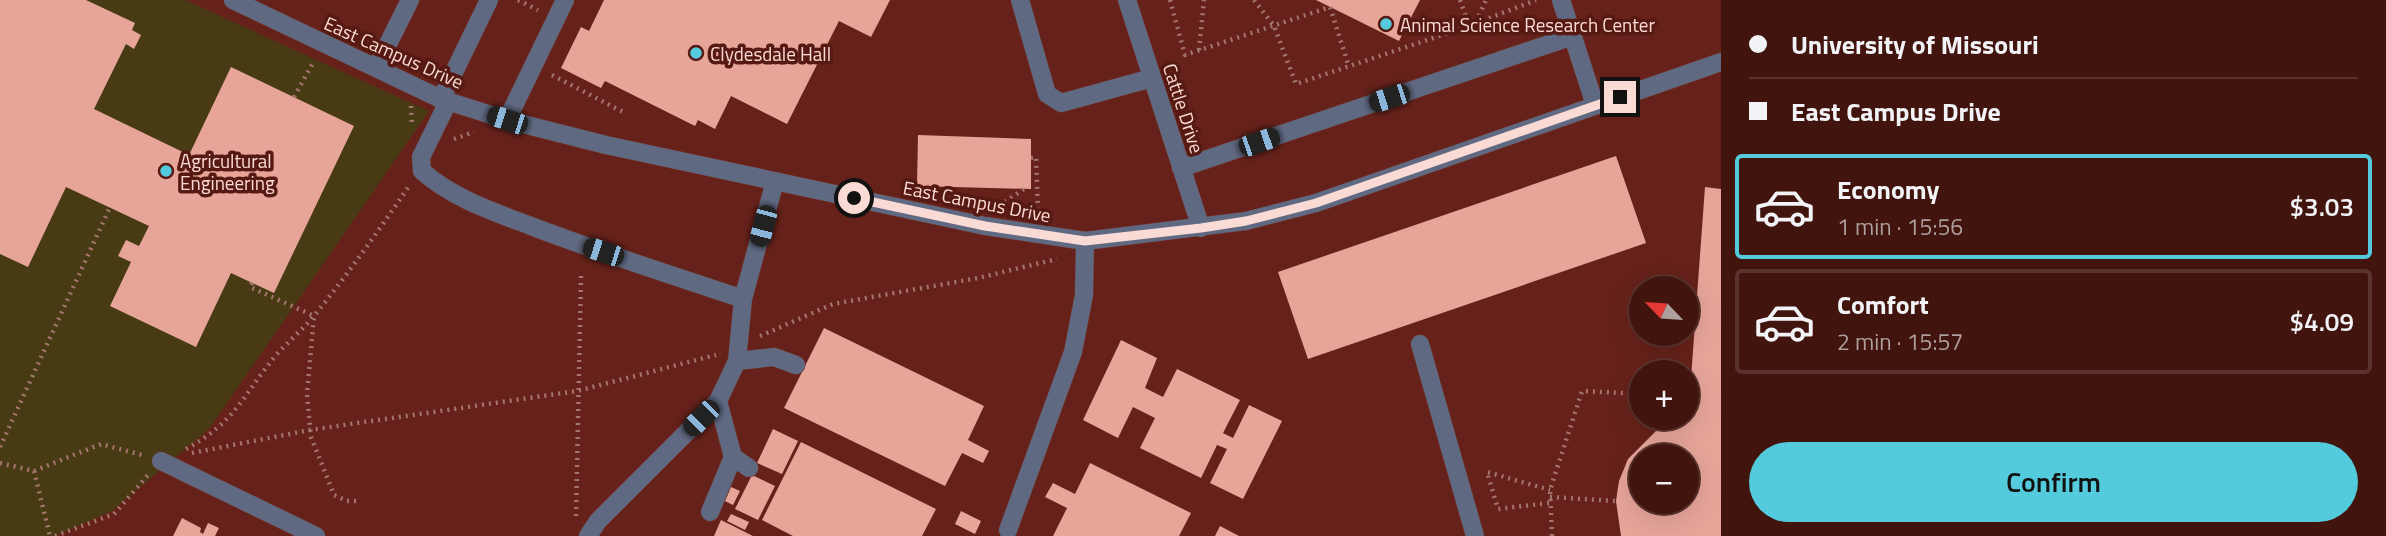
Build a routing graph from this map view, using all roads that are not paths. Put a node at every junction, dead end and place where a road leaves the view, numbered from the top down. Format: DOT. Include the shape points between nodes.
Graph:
graph roads {
  1 [pos="233,0"];
  2 [pos="410,0"];
  3 [pos="489,0"];
  4 [pos="565,0"];
  5 [pos="1020,0"];
  6 [pos="1127,0"];
  7 [pos="1562,0"];
  8 [pos="1573,36"];
  9 [pos="1721,62"];
  10 [pos="376,68"];
  11 [pos="1152,78"];
  12 [pos="445,101"];
  13 [pos="1595,105"];
  14 [pos="507,120"];
  15 [pos="1181,168"];
  16 [pos="775,181"];
  17 [pos="1201,228"];
  18 [pos="1085,241"];
  19 [pos="743,299"];
  20 [pos="1420,344"];
  21 [pos="738,353"];
  22 [pos="796,365"];
  23 [pos="718,401"];
  24 [pos="162,461"];
  25 [pos="710,512"];
  26 [pos="1008,530"];
  27 [pos="582,532"];
  28 [pos="316,536"];
  29 [pos="1475,536"];
  1 -- 10 [label="street, East Campus Drive"];
  2 -- 10 [label="street"];
  3 -- 12 [label="street"];
  4 -- 14 [label="street"];
  5 -- 11 [label="street" via="1047,94 1053,100 1061,103"];
  6 -- 11 [label="street, Cattle Drive"];
  7 -- 8 [label="street"];
  8 -- 13 [label="street"];
  8 -- 15 [label="street"];
  9 -- 13 [label="street, East Campus Drive"];
  10 -- 12 [label="street, East Campus Drive"];
  11 -- 15 [label="street, Cattle Drive"];
  12 -- 14 [label="street, East Campus Drive"];
  12 -- 19 [label="street" via="421,157 422,171 433,181 486,209 580,245"];
  13 -- 17 [label="street, East Campus Drive" via="1316,203"];
  14 -- 16 [label="street, East Campus Drive"];
  15 -- 17 [label="street, Cattle Drive"];
  16 -- 18 [label="street, East Campus Drive" via="985,226"];
  16 -- 19 [label="street"];
  17 -- 18 [label="street, East Campus Drive"];
  18 -- 26 [label="street" via="1084,295 1073,352"];
  19 -- 21 [label="street"];
  20 -- 29 [label="street"];
  21 -- 22 [label="street"];
  21 -- 23 [label="street"];
  23 -- 25 [label="street" via="741,463"];
  23 -- 27 [label="street"];
  24 -- 28 [label="street"];
}
